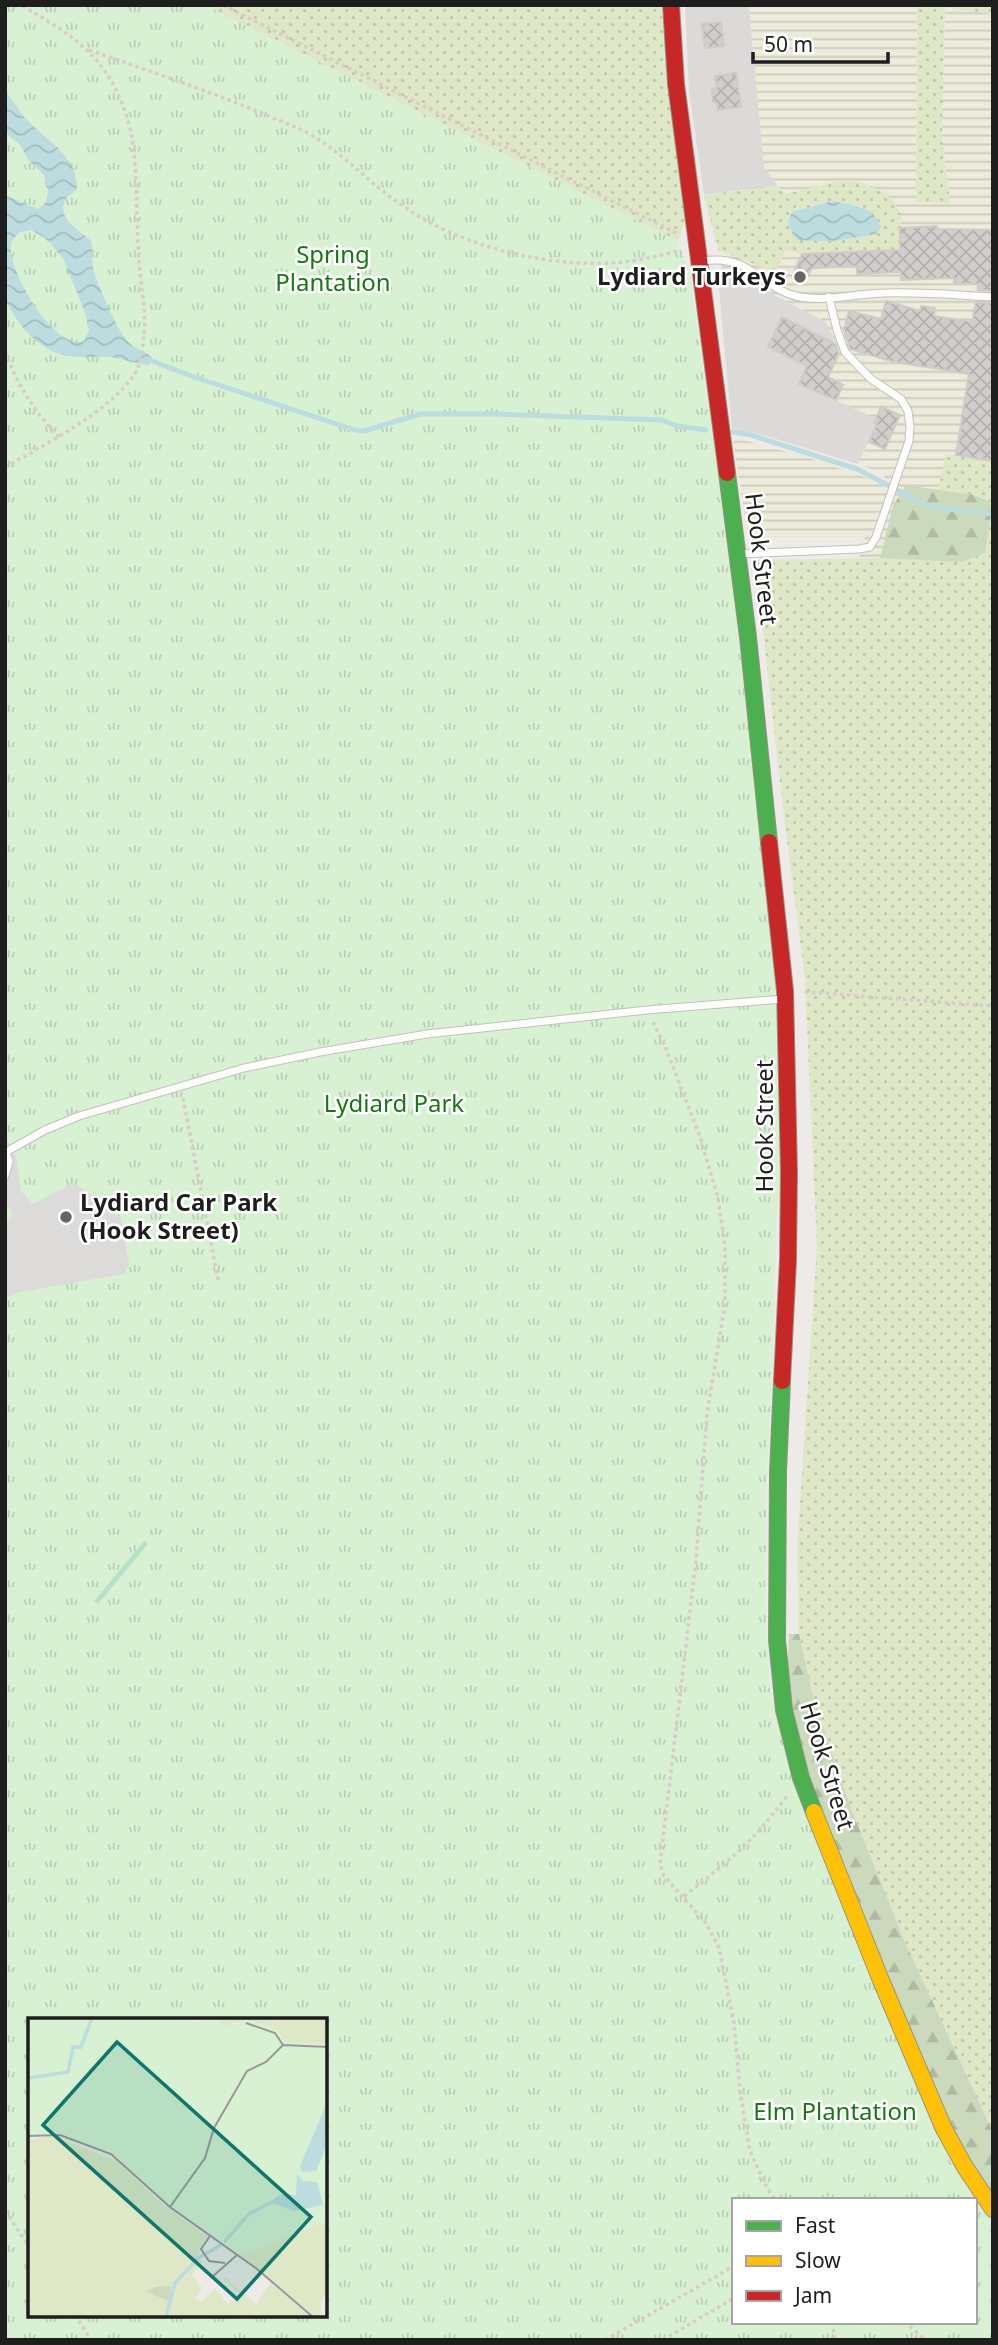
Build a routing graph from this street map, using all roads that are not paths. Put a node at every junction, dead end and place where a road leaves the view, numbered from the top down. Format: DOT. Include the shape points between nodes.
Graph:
graph roads {
  1 [pos="671,5"];
  2 [pos="697,248"];
  3 [pos="829,297"];
  4 [pos="993,297"];
  5 [pos="737,554"];
  6 [pos="785,995"];
  7 [pos="6,1151"];
  8 [pos="5,1176"];
  9 [pos="993,2209"];
  1 -- 2 [label="street, Hook Street"];
  2 -- 3 [label="lane" via="738,263 795,296"];
  2 -- 5 [label="street, Hook Street"];
  3 -- 4 [label="lane" via="885,293"];
  3 -- 5 [label="lane" via="845,352 871,379 901,399 908,411 909,441 892,492 870,547"];
  5 -- 6 [label="street, Hook Street"];
  6 -- 7 [label="lane" via="427,1034 244,1068 79,1116"];
  6 -- 9 [label="street, Hook Street" via="788,1260 777,1566 783,1710 801,1778 896,2016 944,2129"];
  7 -- 8 [label="lane"];
}
